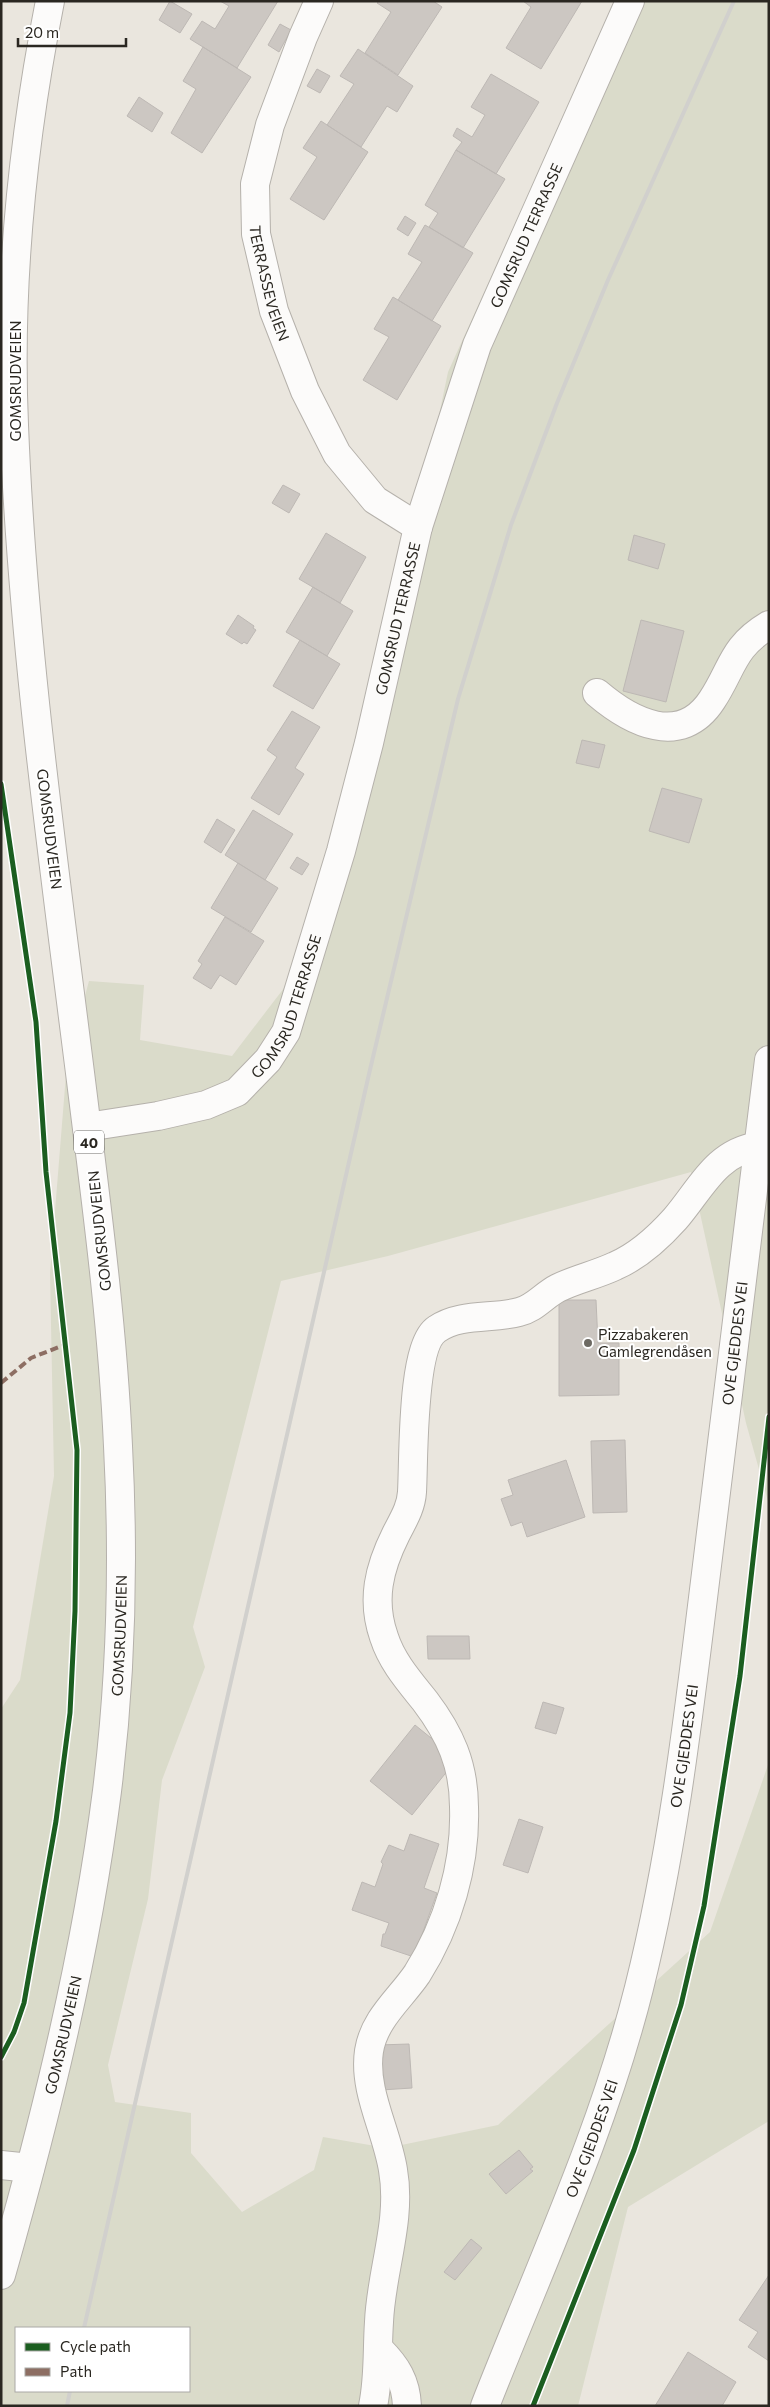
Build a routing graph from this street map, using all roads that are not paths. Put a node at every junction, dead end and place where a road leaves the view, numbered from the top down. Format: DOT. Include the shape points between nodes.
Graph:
graph roads {
  1 [pos="50,1"];
  2 [pos="319,1"];
  3 [pos="630,1"];
  4 [pos="418,527"];
  5 [pos="769,625"];
  6 [pos="597,693"];
  7 [pos="769,1060"];
  8 [pos="87,1127"];
  9 [pos="758,1146"];
  10 [pos="1,2165"];
  11 [pos="30,2168"];
  12 [pos="1,2275"];
  13 [pos="380,2350"];
  14 [pos="373,2406"];
  15 [pos="407,2406"];
  16 [pos="485,2406"];
  1 -- 8 [label="street, GOMSRUDVEIEN / 40" via="32,100 24,174 16,276 13,421 25,602 39,739"];
  2 -- 4 [label="street, TERRASSEVEIEN" via="270,125 255,184 256,234 274,311 305,391 337,454 375,500"];
  3 -- 4 [label="street, GOMSRUD TERRASSE" via="477,346"];
  4 -- 8 [label="street, GOMSRUD TERRASSE" via="369,743 286,1032 268,1060 237,1092 206,1105"];
  5 -- 6 [label="street" via="751,636 734,658 712,701 684,724 664,728 645,724 615,709"];
  7 -- 9 [label="street, OVE GJEDDES VEI"];
  8 -- 11 [label="street, GOMSRUDVEIEN / 40" via="118,1445 118,1658 107,1787 92,1886 69,2007"];
  9 -- 13 [label="street" via="739,1149 727,1157 664,1231 628,1260 564,1285 521,1312 454,1321 442,1326 427,1338 422,1352 410,1507 379,1573 377,1608 384,1639 401,1672 428,1705 456,1753 465,1808 452,1896 439,1938 415,1978 381,2019 369,2048 370,2083 393,2170 396,2206 378,2321"];
  9 -- 16 [label="street, OVE GJEDDES VEI" via="704,1595 666,1866 639,1989 584,2159"];
  10 -- 11 [label="street"];
  11 -- 12 [label="street, GOMSRUDVEIEN / 40"];
  13 -- 14 [label="street"];
  13 -- 15 [label="street" via="395,2365 402,2378"];
}
